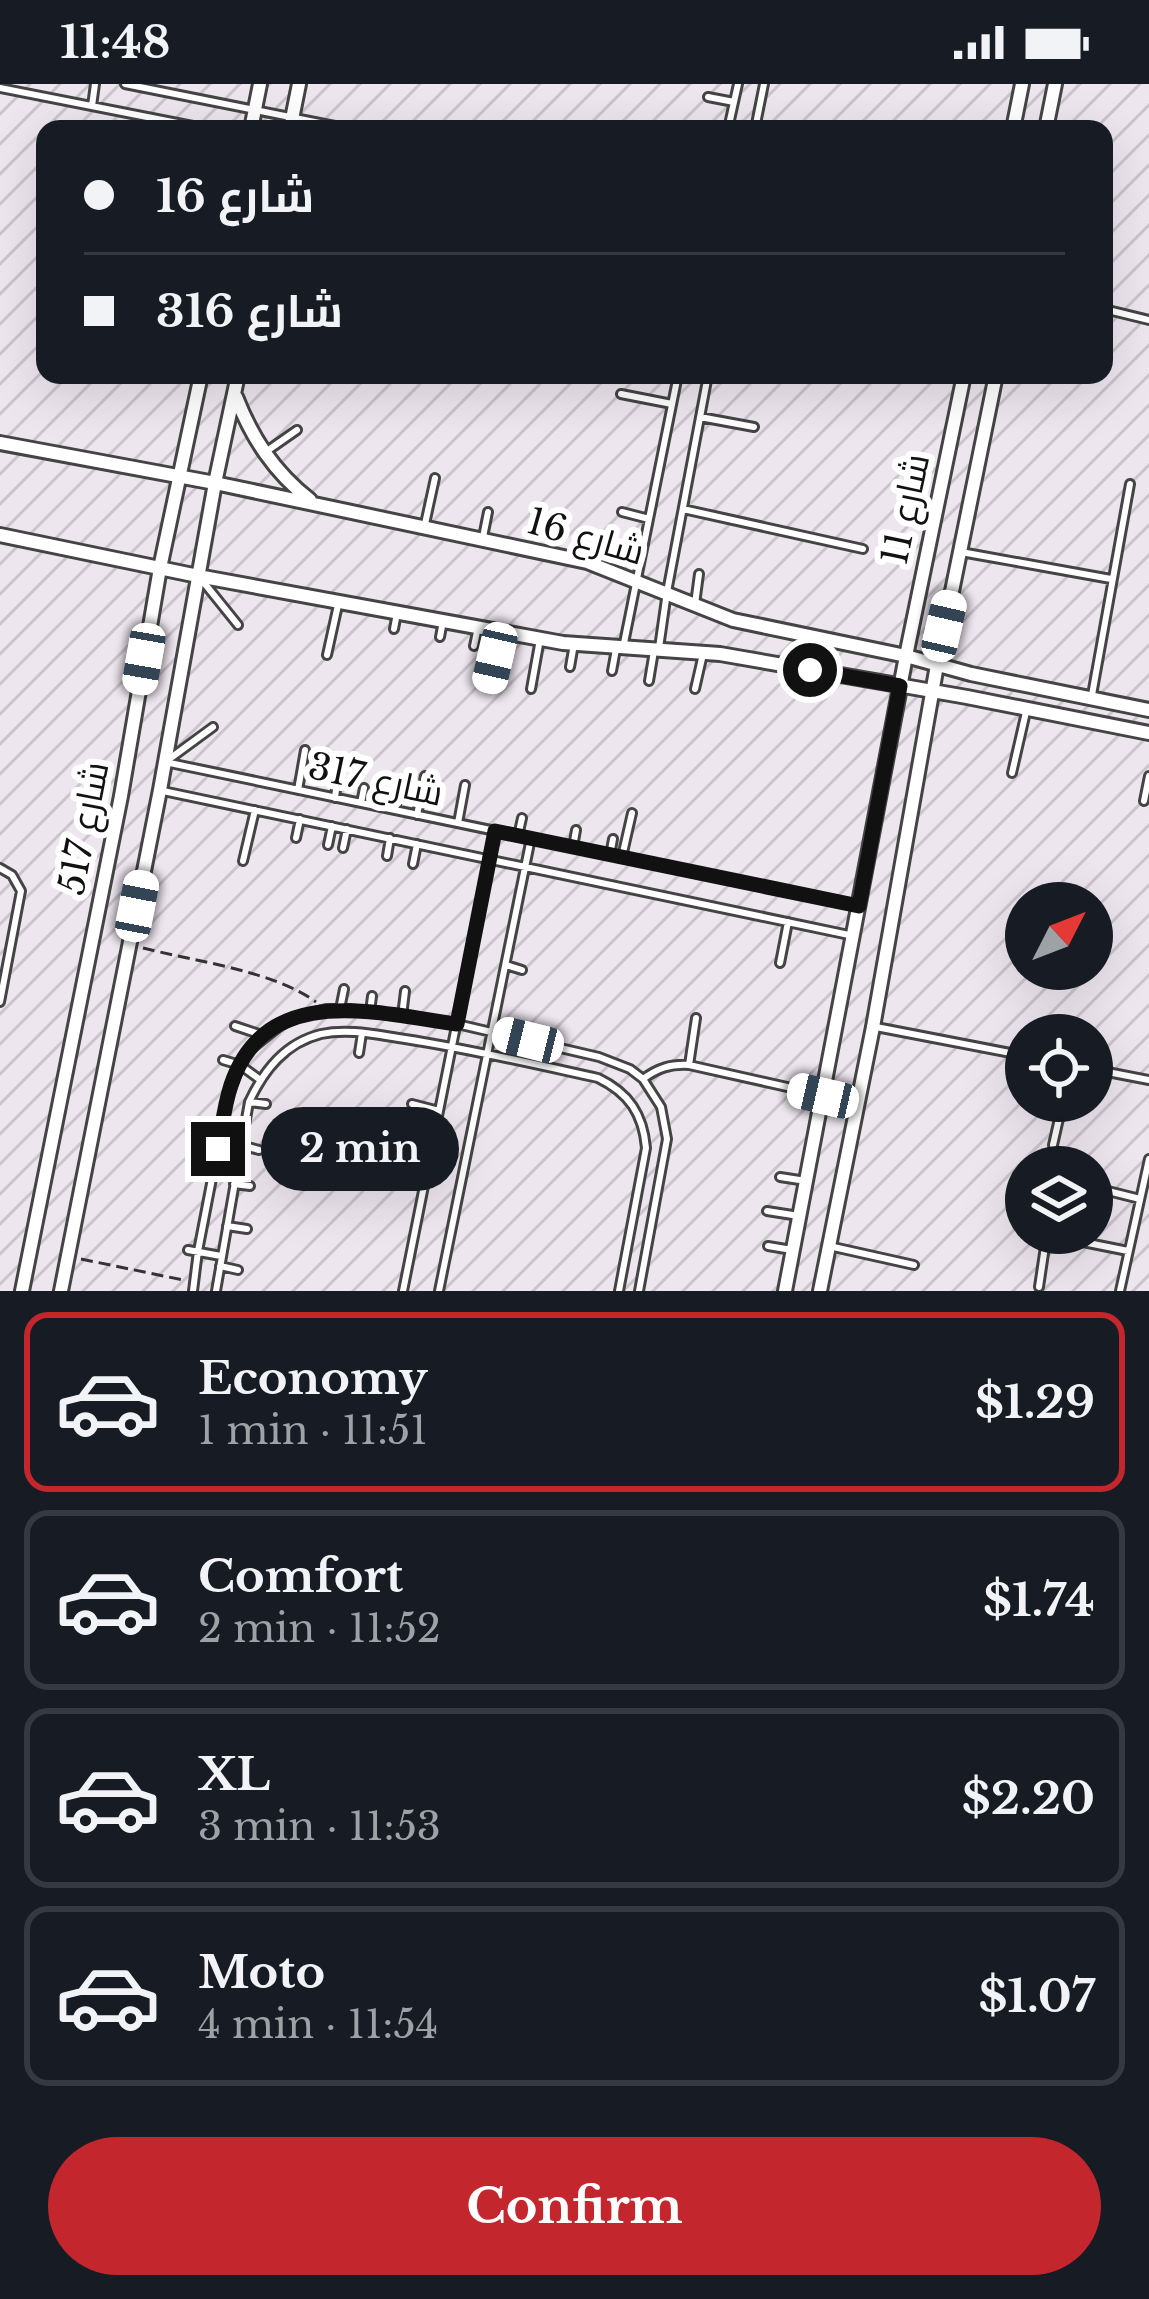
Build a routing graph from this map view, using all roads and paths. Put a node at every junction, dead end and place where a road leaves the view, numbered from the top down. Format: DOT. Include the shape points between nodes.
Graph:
graph roads {
  1 [pos="95,84"];
  2 [pos="124,84"];
  3 [pos="260,84"];
  4 [pos="299,84"];
  5 [pos="738,84"];
  6 [pos="764,84"];
  7 [pos="1022,84"];
  8 [pos="1055,84"];
  9 [pos="0,88"];
  10 [pos="708,97"];
  11 [pos="734,102"];
  12 [pos="92,106"];
  13 [pos="255,110"];
  14 [pos="163,120"];
  15 [pos="253,120"];
  16 [pos="283,120"];
  17 [pos="293,120"];
  18 [pos="730,120"];
  19 [pos="757,120"];
  20 [pos="1015,120"];
  21 [pos="1048,120"];
  22 [pos="1113,311"];
  23 [pos="1149,320"];
  24 [pos="199,384"];
  25 [pos="236,384"];
  26 [pos="676,384"];
  27 [pos="706,384"];
  28 [pos="962,384"];
  29 [pos="994,384"];
  30 [pos="234,393"];
  31 [pos="621,394"];
  32 [pos="672,404"];
  33 [pos="700,417"];
  34 [pos="754,427"];
  35 [pos="297,430"];
  36 [pos="0,443"];
  37 [pos="264,454"];
  38 [pos="180,477"];
  39 [pos="435,478"];
  40 [pos="215,483"];
  41 [pos="1130,484"];
  42 [pos="316,505"];
  43 [pos="683,509"];
  44 [pos="488,512"];
  45 [pos="622,512"];
  46 [pos="650,519"];
  47 [pos="424,527"];
  48 [pos="0,535"];
  49 [pos="482,540"];
  50 [pos="863,549"];
  51 [pos="961,551"];
  52 [pos="160,568"];
  53 [pos="699,574"];
  54 [pos="198,576"];
  55 [pos="1113,579"];
  56 [pos="638,580"];
  57 [pos="667,592"];
  58 [pos="339,602"];
  59 [pos="695,604"];
  60 [pos="362,606"];
  61 [pos="397,613"];
  62 [pos="360,621"];
  63 [pos="443,621"];
  64 [pos="238,625"];
  65 [pos="478,628"];
  66 [pos="394,629"];
  67 [pos="501,632"];
  68 [pos="440,637"];
  69 [pos="540,639"];
  70 [pos="574,644"];
  71 [pos="474,646"];
  72 [pos="620,649"];
  73 [pos="657,652"];
  74 [pos="703,654"];
  75 [pos="327,656"];
  76 [pos="906,656"];
  77 [pos="937,664"];
  78 [pos="570,667"];
  79 [pos="612,671"];
  80 [pos="649,681"];
  81 [pos="489,686"];
  82 [pos="900,686"];
  83 [pos="531,689"];
  84 [pos="695,689"];
  85 [pos="933,692"];
  86 [pos="1091,698"];
  87 [pos="1027,709"];
  88 [pos="1149,710"];
  89 [pos="213,727"];
  90 [pos="1149,733"];
  91 [pos="305,750"];
  92 [pos="165,762"];
  93 [pos="1012,773"];
  94 [pos="425,776"];
  95 [pos="1149,776"];
  96 [pos="337,782"];
  97 [pos="465,785"];
  98 [pos="364,788"];
  99 [pos="160,790"];
  100 [pos="298,790"];
  101 [pos="398,794"];
  102 [pos="334,797"];
  103 [pos="1144,801"];
  104 [pos="361,803"];
  105 [pos="255,810"];
  106 [pos="395,810"];
  107 [pos="632,813"];
  108 [pos="417,814"];
  109 [pos="522,818"];
  110 [pos="300,819"];
  111 [pos="458,823"];
  112 [pos="332,826"];
  113 [pos="347,829"];
  114 [pos="576,830"];
  115 [pos="495,831"];
  116 [pos="518,836"];
  117 [pos="296,838"];
  118 [pos="390,838"];
  119 [pos="531,838"];
  120 [pos="613,838"];
  121 [pos="417,844"];
  122 [pos="328,845"];
  123 [pos="573,847"];
  124 [pos="343,848"];
  125 [pos="610,855"];
  126 [pos="387,856"];
  127 [pos="622,857"];
  128 [pos="489,859"];
  129 [pos="243,861"];
  130 [pos="412,864"];
  131 [pos="526,867"];
  132 [pos="0,868"];
  133 [pos="859,906"];
  134 [pos="788,922"];
  135 [pos="854,936"];
  136 [pos="129,945"];
  137 [pos="780,963"];
  138 [pos="506,965"];
  139 [pos="522,970"];
  140 [pos="344,989"];
  141 [pos="405,992"];
  142 [pos="372,996"];
  143 [pos="0,1002"];
  144 [pos="340,1009"];
  145 [pos="326,1010"];
  146 [pos="370,1012"];
  147 [pos="402,1016"];
  148 [pos="696,1018"];
  149 [pos="457,1024"];
  150 [pos="235,1026"];
  151 [pos="873,1027"];
  152 [pos="492,1031"];
  153 [pos="362,1033"];
  154 [pos="265,1036"];
  155 [pos="452,1047"];
  156 [pos="1005,1052"];
  157 [pos="358,1053"];
  158 [pos="488,1054"];
  159 [pos="223,1060"];
  160 [pos="240,1065"];
  161 [pos="689,1065"];
  162 [pos="1113,1073"];
  163 [pos="260,1079"];
  164 [pos="643,1079"];
  165 [pos="1149,1080"];
  166 [pos="823,1096"];
  167 [pos="249,1102"];
  168 [pos="412,1104"];
  169 [pos="266,1105"];
  170 [pos="439,1111"];
  171 [pos="411,1120"];
  172 [pos="1059,1122"];
  173 [pos="436,1125"];
  174 [pos="241,1145"];
  175 [pos="1054,1145"];
  176 [pos="260,1150"];
  177 [pos="1149,1159"];
  178 [pos="410,1169"];
  179 [pos="203,1172"];
  180 [pos="213,1173"];
  181 [pos="427,1173"];
  182 [pos="780,1177"];
  183 [pos="806,1181"];
  184 [pos="640,1182"];
  185 [pos="234,1184"];
  186 [pos="658,1184"];
  187 [pos="250,1186"];
  188 [pos="1113,1192"];
  189 [pos="1140,1199"];
  190 [pos="767,1211"];
  191 [pos="195,1213"];
  192 [pos="205,1214"];
  193 [pos="799,1216"];
  194 [pos="226,1226"];
  195 [pos="247,1229"];
  196 [pos="768,1246"];
  197 [pos="829,1246"];
  198 [pos="1113,1248"];
  199 [pos="193,1250"];
  200 [pos="793,1250"];
  201 [pos="1128,1251"];
  202 [pos="1044,1254"];
  203 [pos="68,1256"];
  204 [pos="221,1256"];
  205 [pos="398,1260"];
  206 [pos="409,1263"];
  207 [pos="914,1265"];
  208 [pos="220,1266"];
  209 [pos="238,1270"];
  210 [pos="193,1286"];
  211 [pos="1039,1287"];
  212 [pos="22,1291"];
  213 [pos="61,1291"];
  214 [pos="215,1291"];
  215 [pos="403,1291"];
  216 [pos="440,1291"];
  217 [pos="620,1291"];
  218 [pos="640,1291"];
  219 [pos="784,1291"];
  220 [pos="820,1291"];
  221 [pos="1120,1291"];
  1 -- 12 [label="lane"];
  2 -- 13 [label="lane"];
  3 -- 13 [label="street"];
  4 -- 17 [label="street"];
  5 -- 11 [label="lane"];
  6 -- 19 [label="lane"];
  7 -- 20 [label="street"];
  8 -- 21 [label="street"];
  9 -- 12 [label="lane"];
  10 -- 11 [label="lane"];
  11 -- 18 [label="lane"];
  12 -- 14 [label="lane"];
  13 -- 15 [label="street"];
  13 -- 16 [label="lane"];
  22 -- 23 [label="lane"];
  24 -- 38 [label="street, شارع 517"];
  25 -- 30 [label="street, شارع 517"];
  26 -- 32 [label="lane"];
  27 -- 33 [label="lane"];
  28 -- 76 [label="street, شارع 11"];
  29 -- 51 [label="street, شارع 11"];
  30 -- 37 [label="street"];
  30 -- 40 [label="street, شارع 517"];
  31 -- 32 [label="lane"];
  32 -- 46 [label="lane"];
  33 -- 34 [label="lane"];
  33 -- 43 [label="lane"];
  35 -- 37 [label="lane"];
  36 -- 38 [label="street, شارع 16"];
  37 -- 42 [label="street"];
  38 -- 40 [label="street, شارع 16"];
  38 -- 52 [label="street, شارع 517"];
  39 -- 47 [label="lane"];
  40 -- 42 [label="street, شارع 16"];
  40 -- 54 [label="street, شارع 517"];
  41 -- 55 [label="lane"];
  42 -- 47 [label="street, شارع 16"];
  43 -- 50 [label="lane"];
  43 -- 57 [label="lane"];
  44 -- 49 [label="lane"];
  45 -- 46 [label="lane"];
  46 -- 56 [label="lane"];
  47 -- 49 [label="street, شارع 16"];
  48 -- 52 [label="street"];
  49 -- 56 [label="street, شارع 16"];
  51 -- 55 [label="lane"];
  51 -- 77 [label="street, شارع 11"];
  52 -- 54 [label="street"];
  52 -- 212 [label="street, شارع 517"];
  53 -- 59 [label="lane"];
  54 -- 58 [label="street"];
  54 -- 64 [label="lane"];
  54 -- 92 [label="street, شارع 517"];
  55 -- 86 [label="lane"];
  56 -- 57 [label="street, شارع 16"];
  56 -- 72 [label="lane"];
  57 -- 59 [label="street, شارع 16"];
  57 -- 73 [label="lane"];
  58 -- 60 [label="street"];
  58 -- 75 [label="lane"];
  59 -- 76 [label="street, شارع 16" via="733,620"];
  60 -- 61 [label="street"];
  60 -- 62 [label="lane"];
  61 -- 63 [label="street"];
  61 -- 66 [label="lane"];
  63 -- 65 [label="street"];
  63 -- 68 [label="lane"];
  65 -- 67 [label="street"];
  65 -- 71 [label="lane"];
  67 -- 69 [label="street"];
  67 -- 81 [label="lane"];
  69 -- 70 [label="street"];
  69 -- 83 [label="lane"];
  70 -- 72 [label="street"];
  70 -- 78 [label="lane"];
  72 -- 73 [label="street"];
  72 -- 79 [label="lane"];
  73 -- 74 [label="street"];
  73 -- 80 [label="lane"];
  74 -- 82 [label="street"];
  74 -- 84 [label="lane"];
  76 -- 77 [label="street, شارع 16"];
  76 -- 82 [label="street, شارع 11"];
  77 -- 85 [label="street, شارع 11"];
  77 -- 86 [label="street, شارع 16"];
  82 -- 85 [label="street"];
  82 -- 133 [label="street, شارع 11"];
  85 -- 87 [label="street"];
  85 -- 151 [label="street, شارع 11"];
  86 -- 88 [label="street, شارع 16"];
  87 -- 90 [label="street"];
  87 -- 93 [label="lane"];
  89 -- 92 [label="lane"];
  91 -- 100 [label="lane"];
  92 -- 99 [label="street, شارع 517"];
  92 -- 100 [label="lane, شارع 317"];
  94 -- 108 [label="lane"];
  95 -- 103 [label="lane"];
  96 -- 102 [label="lane"];
  97 -- 111 [label="lane"];
  98 -- 104 [label="lane"];
  99 -- 105 [label="lane, شارع 317"];
  99 -- 136 [label="street, شارع 517"];
  100 -- 102 [label="lane, شارع 317"];
  101 -- 106 [label="lane"];
  102 -- 104 [label="lane, شارع 317"];
  104 -- 106 [label="lane, شارع 317"];
  105 -- 110 [label="lane, شارع 317"];
  105 -- 129 [label="lane"];
  106 -- 108 [label="lane, شارع 317"];
  107 -- 127 [label="lane"];
  108 -- 111 [label="lane, شارع 317"];
  109 -- 116 [label="lane"];
  110 -- 112 [label="lane, شارع 317"];
  110 -- 117 [label="lane"];
  111 -- 115 [label="lane, شارع 317"];
  112 -- 113 [label="lane, شارع 317"];
  112 -- 122 [label="lane"];
  113 -- 118 [label="lane, شارع 317"];
  113 -- 124 [label="lane"];
  114 -- 123 [label="lane"];
  115 -- 116 [label="lane, شارع 317"];
  115 -- 128 [label="lane"];
  116 -- 119 [label="lane, شارع 317"];
  118 -- 121 [label="lane, شارع 317"];
  118 -- 126 [label="lane"];
  119 -- 123 [label="lane, شارع 317"];
  119 -- 131 [label="lane"];
  120 -- 125 [label="lane"];
  121 -- 128 [label="lane, شارع 317"];
  121 -- 130 [label="lane"];
  123 -- 125 [label="lane, شارع 317"];
  125 -- 127 [label="lane, شارع 317"];
  127 -- 133 [label="lane, شارع 317"];
  128 -- 131 [label="lane, شارع 317"];
  128 -- 149 [label="lane"];
  131 -- 134 [label="lane, شارع 317"];
  131 -- 138 [label="lane"];
  132 -- 143 [label="lane" via="21,891"];
  133 -- 135 [label="street, شارع 11"];
  134 -- 135 [label="lane, شارع 317"];
  134 -- 137 [label="lane"];
  135 -- 166 [label="street, شارع 11"];
  136 -- 145 [label="path" via="257,975"];
  136 -- 203 [label="street, شارع 517"];
  138 -- 139 [label="lane"];
  138 -- 152 [label="lane"];
  140 -- 144 [label="lane"];
  141 -- 147 [label="lane"];
  142 -- 146 [label="lane"];
  144 -- 145 [label="lane"];
  144 -- 146 [label="lane"];
  145 -- 154 [label="lane"];
  146 -- 147 [label="lane"];
  147 -- 149 [label="lane"];
  148 -- 161 [label="lane"];
  149 -- 152 [label="lane"];
  149 -- 155 [label="lane"];
  150 -- 154 [label="lane"];
  151 -- 156 [label="lane"];
  151 -- 197 [label="street, شارع 11"];
  152 -- 158 [label="lane"];
  152 -- 164 [label="lane" via="615,1061"];
  153 -- 155 [label="lane"];
  153 -- 157 [label="lane"];
  153 -- 163 [label="lane" via="295,1045"];
  154 -- 160 [label="lane"];
  155 -- 158 [label="lane"];
  155 -- 170 [label="lane"];
  158 -- 184 [label="lane" via="614,1086 644,1130"];
  158 -- 216 [label="lane"];
  159 -- 160 [label="lane"];
  160 -- 163 [label="lane"];
  160 -- 180 [label="lane" via="222,1100"];
  161 -- 164 [label="lane"];
  161 -- 166 [label="lane"];
  162 -- 165 [label="lane"];
  163 -- 167 [label="lane"];
  164 -- 186 [label="lane" via="666,1123"];
  166 -- 183 [label="street, شارع 11"];
  167 -- 169 [label="lane"];
  167 -- 174 [label="lane"];
  168 -- 170 [label="lane"];
  170 -- 173 [label="lane"];
  171 -- 173 [label="lane"];
  172 -- 175 [label="lane"];
  173 -- 181 [label="lane"];
  174 -- 176 [label="lane"];
  174 -- 185 [label="lane"];
  177 -- 189 [label="lane"];
  178 -- 181 [label="lane"];
  179 -- 180 [label="lane"];
  180 -- 192 [label="lane"];
  181 -- 206 [label="lane"];
  182 -- 183 [label="lane"];
  183 -- 193 [label="street, شارع 11"];
  184 -- 186 [label="lane"];
  184 -- 217 [label="lane"];
  185 -- 187 [label="lane"];
  185 -- 194 [label="lane"];
  186 -- 218 [label="lane"];
  188 -- 189 [label="lane"];
  189 -- 201 [label="lane"];
  190 -- 193 [label="lane"];
  191 -- 192 [label="lane"];
  192 -- 199 [label="lane"];
  193 -- 200 [label="street, شارع 11"];
  194 -- 195 [label="lane"];
  194 -- 204 [label="lane"];
  196 -- 200 [label="lane"];
  197 -- 207 [label="lane"];
  197 -- 220 [label="street, شارع 11"];
  198 -- 201 [label="lane"];
  199 -- 204 [label="lane"];
  199 -- 210 [label="lane"];
  200 -- 219 [label="street, شارع 11"];
  201 -- 221 [label="lane"];
  202 -- 211 [label="lane"];
  203 -- 210 [label="path"];
  203 -- 213 [label="street, شارع 517"];
  204 -- 208 [label="lane"];
  205 -- 206 [label="lane"];
  206 -- 215 [label="lane"];
  208 -- 209 [label="lane"];
  208 -- 214 [label="lane"];
}
